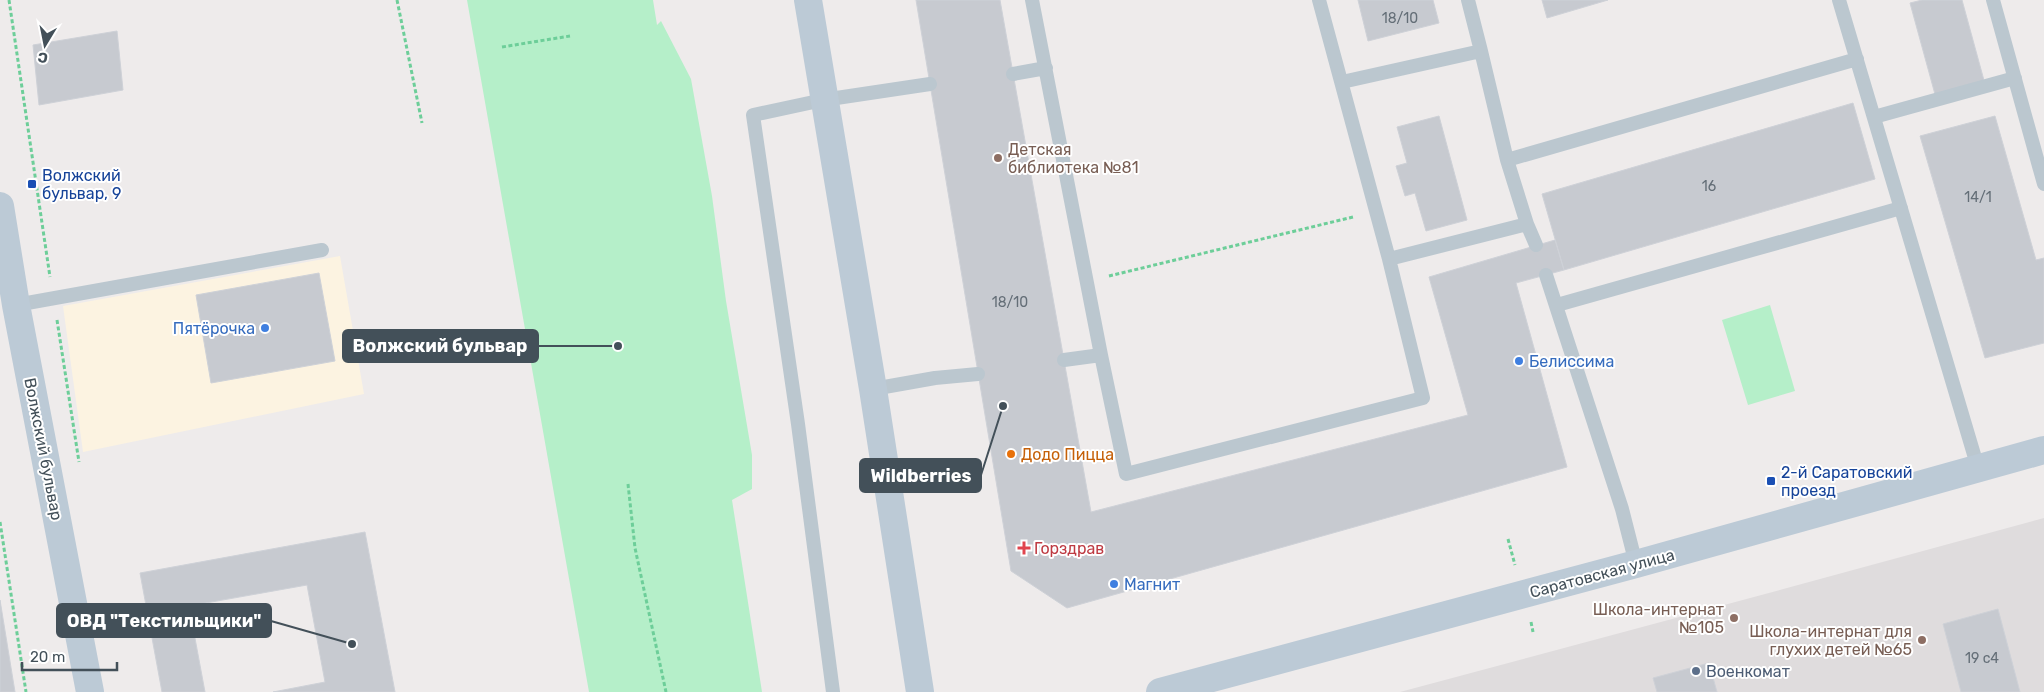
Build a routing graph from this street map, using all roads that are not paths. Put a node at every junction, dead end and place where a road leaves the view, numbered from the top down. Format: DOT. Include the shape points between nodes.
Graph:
graph roads {
  1 [pos="808,0"];
  2 [pos="1032,0"];
  3 [pos="1319,0"];
  4 [pos="1468,0"];
  5 [pos="1839,0"];
  6 [pos="1993,0"];
  7 [pos="1481,51"];
  8 [pos="1857,59"];
  9 [pos="1046,68"];
  10 [pos="1013,74"];
  11 [pos="2015,78"];
  12 [pos="1342,82"];
  13 [pos="930,84"];
  14 [pos="823,100"];
  15 [pos="1874,117"];
  16 [pos="1508,160"];
  17 [pos="2044,184"];
  18 [pos="0,206"];
  19 [pos="1901,208"];
  20 [pos="1527,224"];
  21 [pos="1536,245"];
  22 [pos="322,250"];
  23 [pos="1389,259"];
  24 [pos="1546,275"];
  25 [pos="16,305"];
  26 [pos="1557,306"];
  27 [pos="1101,355"];
  28 [pos="1064,360"];
  29 [pos="978,374"];
  30 [pos="872,389"];
  31 [pos="2044,450"];
  32 [pos="1978,468"];
  33 [pos="1636,564"];
  34 [pos="90,692"];
  35 [pos="834,692"];
  36 [pos="920,692"];
  37 [pos="1160,692"];
  1 -- 14 [label="street"];
  2 -- 9 [label="lane"];
  3 -- 12 [label="lane"];
  4 -- 7 [label="lane"];
  5 -- 8 [label="lane"];
  6 -- 11 [label="lane"];
  7 -- 12 [label="lane"];
  7 -- 16 [label="lane"];
  8 -- 15 [label="lane"];
  8 -- 16 [label="lane"];
  9 -- 10 [label="lane"];
  9 -- 27 [label="lane"];
  11 -- 15 [label="lane"];
  11 -- 17 [label="lane"];
  12 -- 23 [label="lane"];
  13 -- 14 [label="lane"];
  14 -- 30 [label="street"];
  14 -- 35 [label="lane" via="753,115"];
  15 -- 19 [label="lane"];
  16 -- 20 [label="lane"];
  18 -- 25 [label="street, Волжский бульвар"];
  19 -- 26 [label="lane"];
  19 -- 32 [label="lane"];
  20 -- 21 [label="lane"];
  20 -- 23 [label="lane"];
  22 -- 25 [label="lane"];
  23 -- 27 [label="lane" via="1423,398 1126,474"];
  24 -- 26 [label="lane"];
  25 -- 34 [label="street, Волжский бульвар"];
  26 -- 33 [label="lane" via="1622,509"];
  27 -- 28 [label="lane"];
  29 -- 30 [label="lane"];
  30 -- 36 [label="street"];
  31 -- 32 [label="street, Саратовская улица"];
  32 -- 33 [label="street, Саратовская улица"];
  33 -- 37 [label="street, Саратовская улица"];
}
